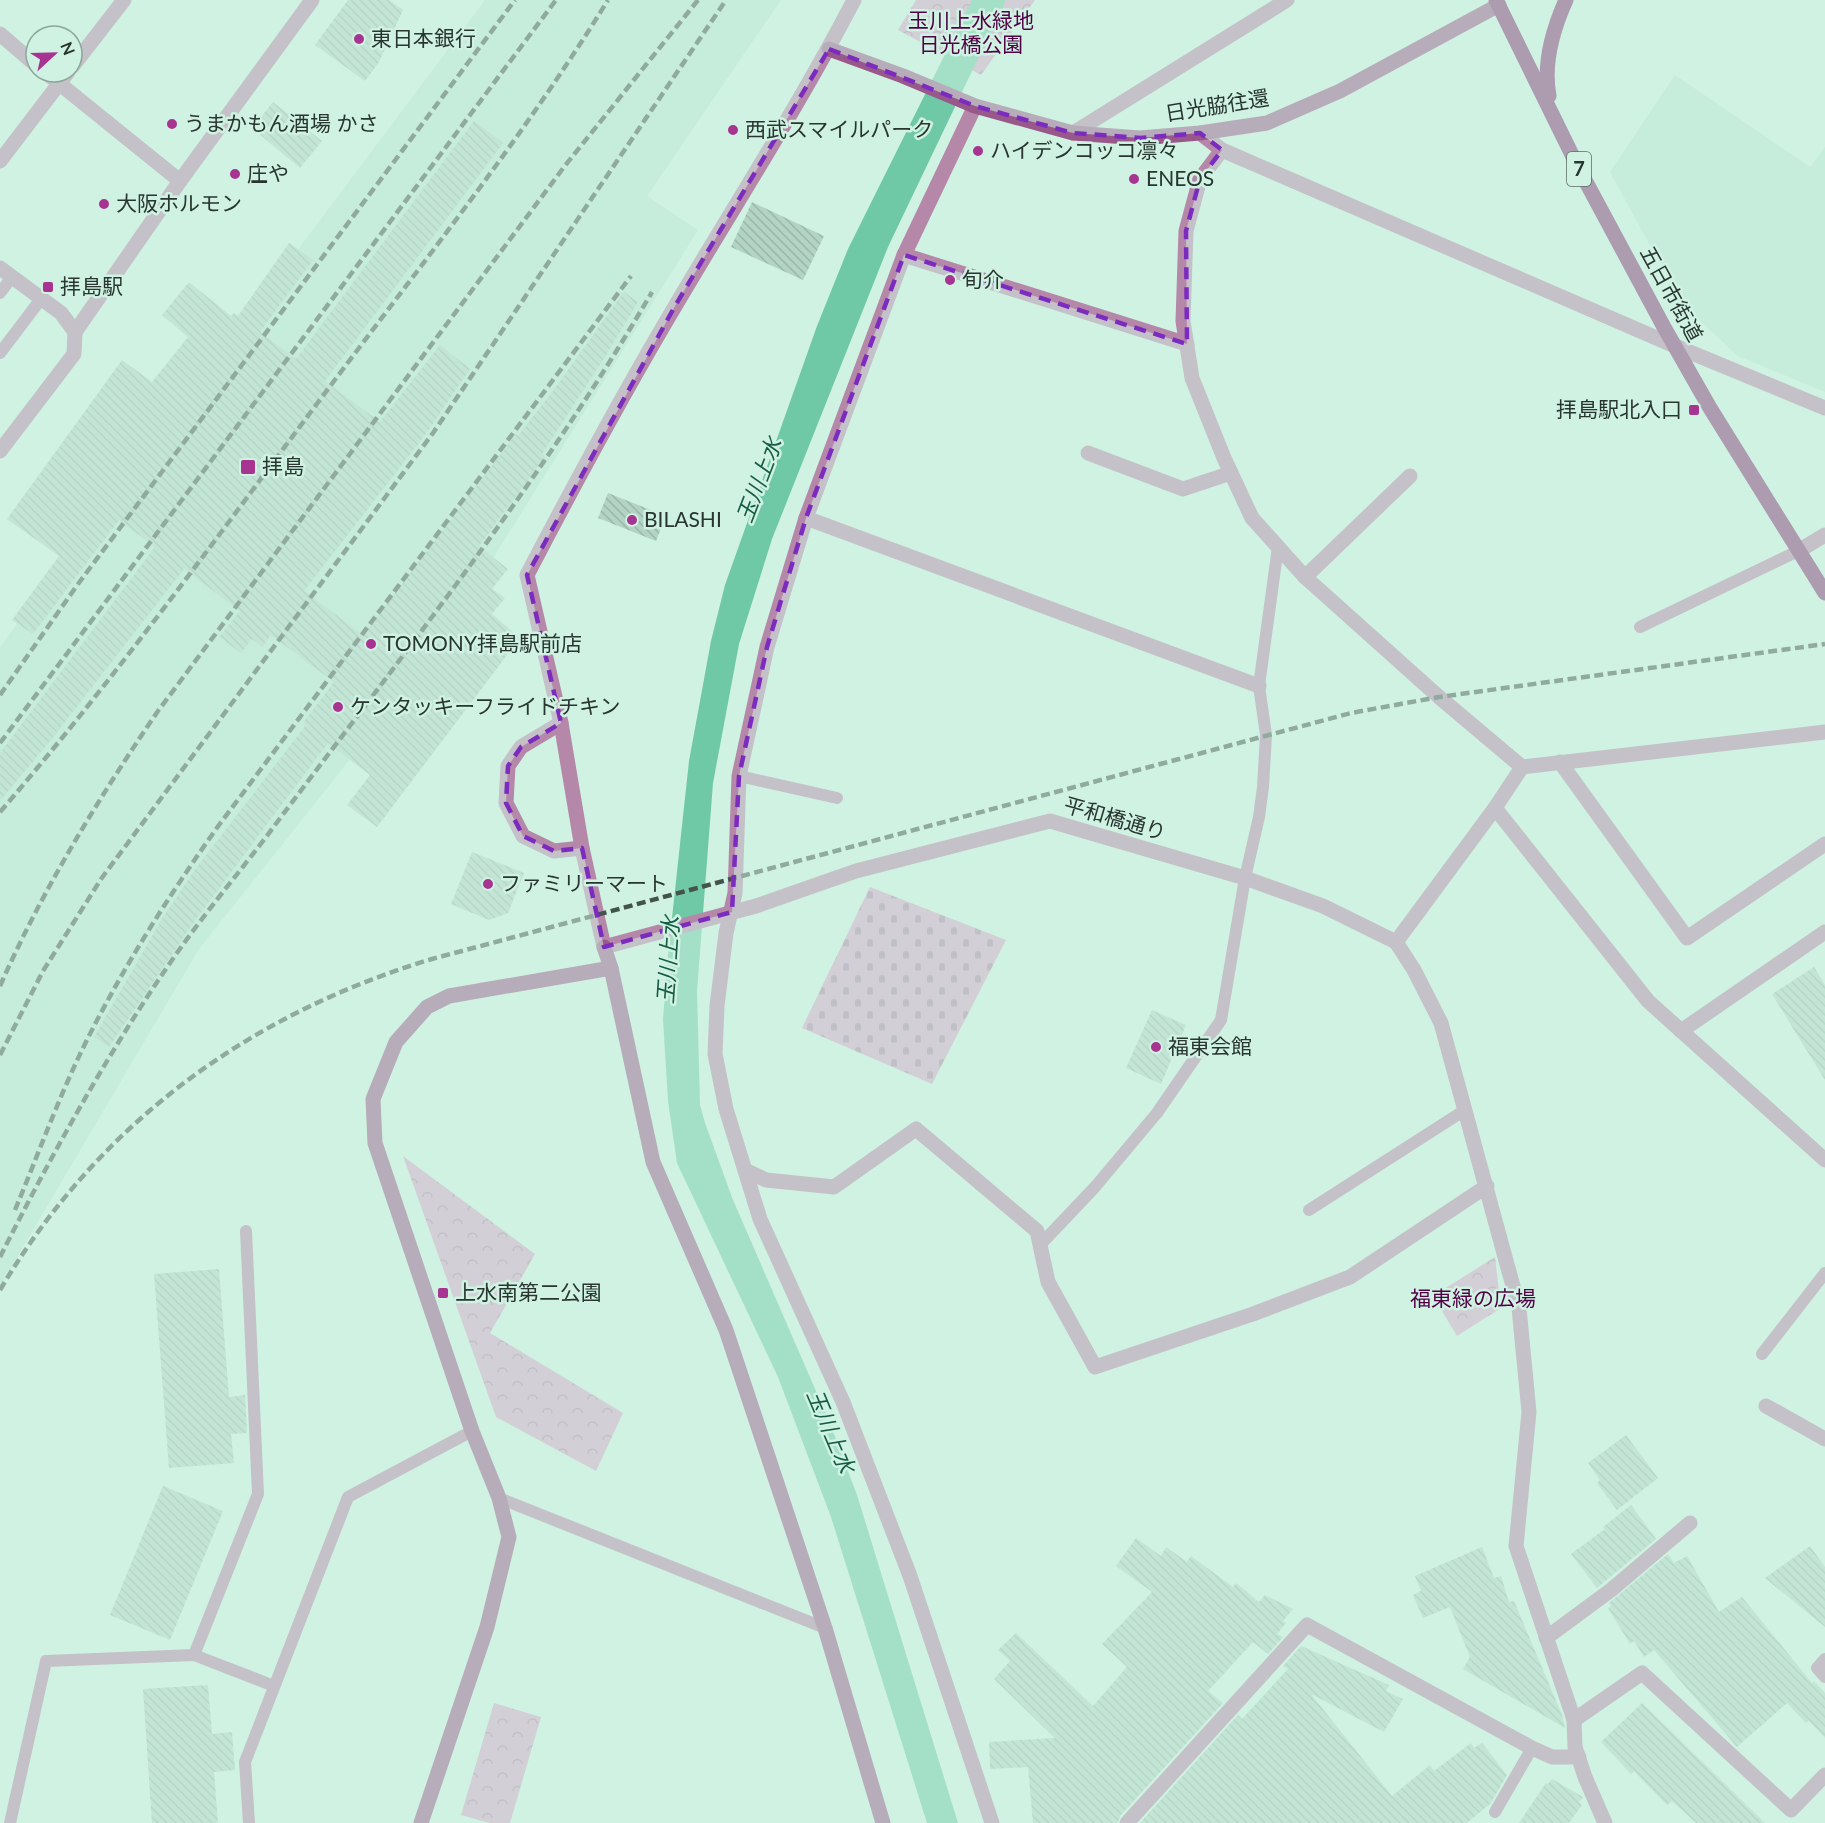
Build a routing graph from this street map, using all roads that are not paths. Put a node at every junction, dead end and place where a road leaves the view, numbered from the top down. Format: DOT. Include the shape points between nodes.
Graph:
graph roads {
  1 [pos="124,0"];
  2 [pos="312,0"];
  3 [pos="854,0"];
  4 [pos="1566,0"];
  5 [pos="1284,1"];
  6 [pos="1501,1"];
  7 [pos="0,34"];
  8 [pos="829,49"];
  9 [pos="84,52"];
  10 [pos="24,55"];
  11 [pos="59,84"];
  12 [pos="71,84"];
  13 [pos="975,106"];
  14 [pos="1553,116"];
  15 [pos="1073,133"];
  16 [pos="1200,133"];
  17 [pos="1222,150"];
  18 [pos="0,161"];
  19 [pos="180,181"];
  20 [pos="904,255"];
  21 [pos="6,272"];
  22 [pos="0,293"];
  23 [pos="41,298"];
  24 [pos="75,332"];
  25 [pos="1186,344"];
  26 [pos="1675,346"];
  27 [pos="0,353"];
  28 [pos="1825,408"];
  29 [pos="0,451"];
  30 [pos="1088,453"];
  31 [pos="1231,473"];
  32 [pos="1410,476"];
  33 [pos="806,518"];
  34 [pos="1825,535"];
  35 [pos="1278,548"];
  36 [pos="1800,550"];
  37 [pos="1305,577"];
  38 [pos="1825,593"];
  39 [pos="1640,627"];
  40 [pos="1259,686"];
  41 [pos="561,723"];
  42 [pos="1825,732"];
  43 [pos="1560,762"];
  44 [pos="1522,767"];
  45 [pos="740,776"];
  46 [pos="837,798"];
  47 [pos="1495,808"];
  48 [pos="1825,844"];
  49 [pos="582,848"];
  50 [pos="1245,878"];
  51 [pos="732,912"];
  52 [pos="1825,932"];
  53 [pos="1396,942"];
  54 [pos="604,947"];
  55 [pos="611,968"];
  56 [pos="1681,1031"];
  57 [pos="1465,1110"];
  58 [pos="1825,1160"];
  59 [pos="744,1170"];
  60 [pos="1487,1186"];
  61 [pos="1309,1210"];
  62 [pos="246,1231"];
  63 [pos="1040,1245"];
  64 [pos="1825,1273"];
  65 [pos="1762,1354"];
  66 [pos="1766,1406"];
  67 [pos="472,1431"];
  68 [pos="1825,1439"];
  69 [pos="499,1498"];
  70 [pos="1690,1523"];
  71 [pos="825,1628"];
  72 [pos="1546,1638"];
  73 [pos="194,1655"];
  74 [pos="1825,1659"];
  75 [pos="1825,1677"];
  76 [pos="274,1686"];
  77 [pos="1574,1720"];
  78 [pos="1532,1748"];
  79 [pos="1579,1758"];
  80 [pos="1825,1775"];
  81 [pos="1495,1812"];
  82 [pos="10,1823"];
  83 [pos="249,1823"];
  84 [pos="421,1823"];
  85 [pos="883,1823"];
  86 [pos="992,1823"];
  87 [pos="1127,1823"];
  88 [pos="1605,1823"];
  1 -- 9 [label="street"];
  2 -- 19 [label="street"];
  3 -- 8 [label="street"];
  4 -- 14 [label="main road" via="1557,21 1546,79"];
  5 -- 15 [label="street"];
  6 -- 14 [label="main road, 五日市街道 / 7"];
  6 -- 16 [label="street, 日光脇往還" via="1340,91 1267,123"];
  7 -- 10 [label="street"];
  8 -- 13 [label="street, 日光脇往還"];
  8 -- 41 [label="street" via="675,306 527,575"];
  11 -- 18 [label="street"];
  12 -- 19 [label="street"];
  13 -- 15 [label="street, 日光脇往還"];
  13 -- 20 [label="street"];
  14 -- 26 [label="main road, 五日市街道 / 7"];
  15 -- 16 [label="street, 日光脇往還" via="1140,138"];
  16 -- 17 [label="street"];
  17 -- 25 [label="street" via="1200,179 1185,231"];
  17 -- 26 [label="street"];
  19 -- 24 [label="street"];
  20 -- 25 [label="street"];
  20 -- 33 [label="street"];
  21 -- 22 [label="lane"];
  21 -- 23 [label="street"];
  23 -- 24 [label="street" via="61,313"];
  23 -- 27 [label="lane"];
  24 -- 29 [label="street" via="74,354"];
  25 -- 31 [label="street" via="1192,378"];
  26 -- 28 [label="street"];
  26 -- 36 [label="main road, 五日市街道 / 7"];
  30 -- 31 [label="street" via="1183,489"];
  31 -- 35 [label="street" via="1252,518"];
  32 -- 37 [label="street"];
  33 -- 40 [label="street"];
  33 -- 45 [label="street" via="766,647"];
  34 -- 36 [label="street"];
  35 -- 37 [label="street"];
  35 -- 40 [label="lane"];
  36 -- 38 [label="main road, 五日市街道 / 7"];
  36 -- 39 [label="lane"];
  37 -- 44 [label="street"];
  40 -- 50 [label="lane" via="1266,735 1263,787"];
  41 -- 49 [label="street"];
  41 -- 49 [label="street" via="521,747 508,766 506,802 523,836 554,851"];
  42 -- 43 [label="street"];
  43 -- 44 [label="street"];
  43 -- 48 [label="street" via="1687,938"];
  44 -- 47 [label="street"];
  45 -- 46 [label="lane"];
  45 -- 51 [label="street"];
  47 -- 53 [label="street"];
  47 -- 56 [label="street" via="1648,1001"];
  49 -- 54 [label="street"];
  50 -- 51 [label="street, 平和橋通り" via="1050,821 856,871"];
  50 -- 53 [label="street, 平和橋通り" via="1323,906"];
  50 -- 63 [label="lane" via="1221,1020 1157,1113"];
  51 -- 54 [label="street, 平和橋通り"];
  51 -- 59 [label="street" via="717,1006 715,1054"];
  52 -- 56 [label="street"];
  53 -- 57 [label="street" via="1441,1023"];
  54 -- 55 [label="street"];
  55 -- 67 [label="street" via="449,996 427,1007 396,1042 373,1099 375,1143"];
  55 -- 71 [label="street" via="653,1162 726,1330"];
  56 -- 58 [label="street"];
  57 -- 60 [label="street"];
  57 -- 61 [label="lane"];
  59 -- 63 [label="street" via="766,1180 834,1187 916,1129 1037,1231"];
  59 -- 86 [label="street" via="760,1219 843,1402 910,1576"];
  60 -- 63 [label="street" via="1350,1277 1095,1367 1048,1282"];
  60 -- 72 [label="street" via="1519,1308 1529,1412 1516,1546"];
  62 -- 73 [label="lane" via="258,1494"];
  64 -- 65 [label="lane"];
  66 -- 68 [label="street"];
  67 -- 69 [label="street"];
  67 -- 76 [label="lane" via="348,1497"];
  69 -- 71 [label="lane"];
  69 -- 84 [label="street" via="509,1537 487,1627"];
  70 -- 72 [label="street" via="1611,1590"];
  71 -- 85 [label="street"];
  72 -- 77 [label="street"];
  73 -- 76 [label="lane"];
  73 -- 82 [label="lane" via="46,1661"];
  74 -- 75 [label="lane" via="1817,1668"];
  76 -- 83 [label="lane" via="245,1762"];
  77 -- 79 [label="street"];
  77 -- 80 [label="street" via="1642,1672 1791,1810"];
  78 -- 79 [label="street" via="1552,1757"];
  78 -- 81 [label="lane"];
  78 -- 87 [label="street" via="1307,1625"];
  79 -- 88 [label="street"];
}
